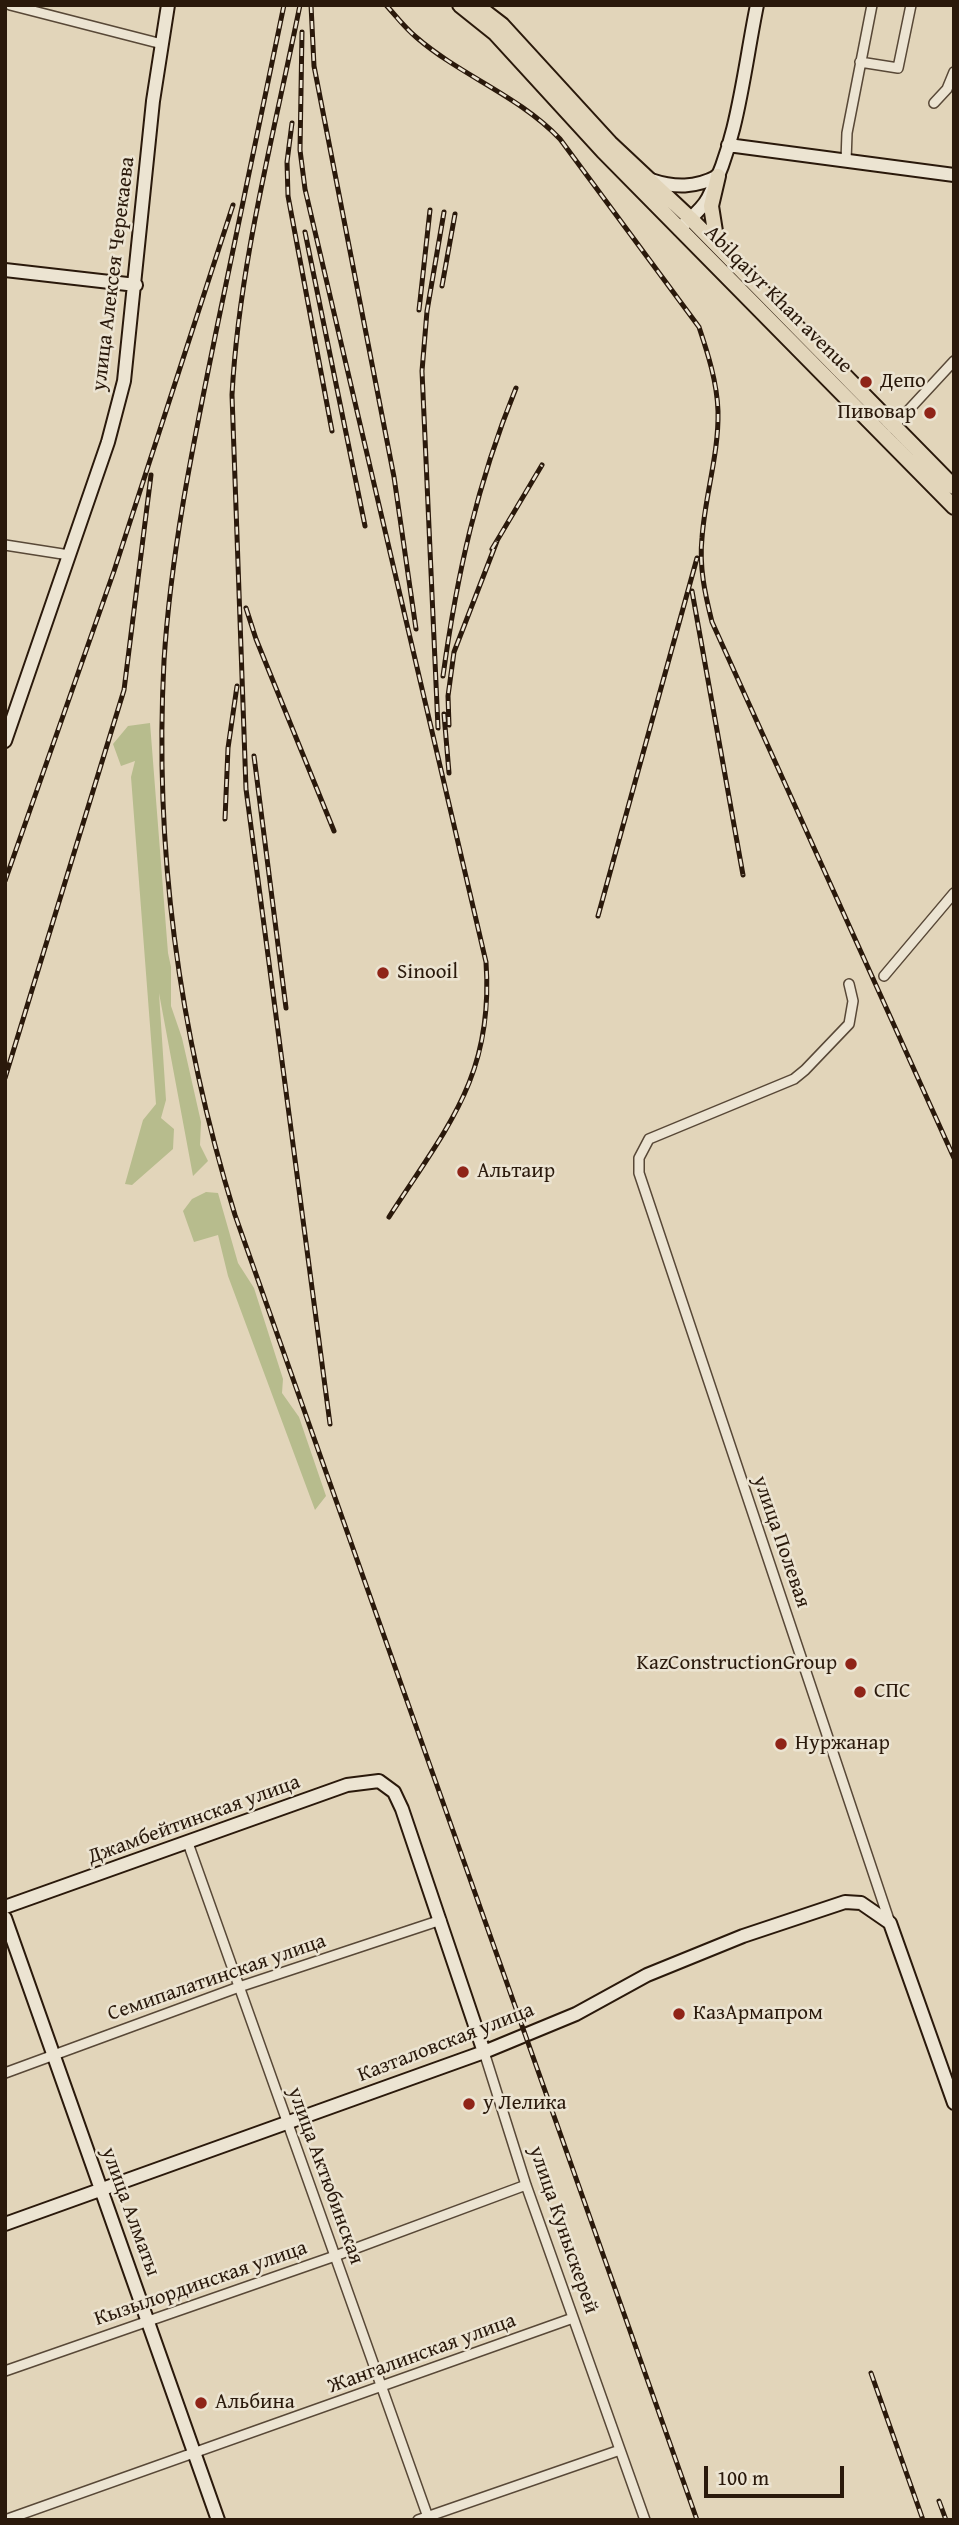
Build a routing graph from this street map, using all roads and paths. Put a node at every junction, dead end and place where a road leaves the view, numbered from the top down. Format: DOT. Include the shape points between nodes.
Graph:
graph roads {
  1 [pos="10,5"];
  2 [pos="168,5"];
  3 [pos="460,5"];
  4 [pos="477,5"];
  5 [pos="757,5"];
  6 [pos="872,5"];
  7 [pos="911,5"];
  8 [pos="162,44"];
  9 [pos="860,62"];
  10 [pos="954,72"];
  11 [pos="934,103"];
  12 [pos="728,145"];
  13 [pos="606,147"];
  14 [pos="846,161"];
  15 [pos="718,176"];
  16 [pos="954,176"];
  17 [pos="650,180"];
  18 [pos="690,218"];
  19 [pos="679,229"];
  20 [pos="717,246"];
  21 [pos="5,270"];
  22 [pos="136,285"];
  23 [pos="954,361"];
  24 [pos="889,432"];
  25 [pos="954,486"];
  26 [pos="954,507"];
  27 [pos="5,545"];
  28 [pos="69,555"];
  29 [pos="5,741"];
  30 [pos="954,894"];
  31 [pos="884,976"];
  32 [pos="849,984"];
  33 [pos="394,1792"];
  34 [pos="188,1843"];
  35 [pos="5,1907"];
  36 [pos="5,1917"];
  37 [pos="441,1920"];
  38 [pos="890,1923"];
  39 [pos="239,1987"];
  40 [pos="484,2052"];
  41 [pos="54,2055"];
  42 [pos="5,2073"];
  43 [pos="954,2103"];
  44 [pos="287,2122"];
  45 [pos="526,2185"];
  46 [pos="102,2191"];
  47 [pos="5,2224"];
  48 [pos="335,2256"];
  49 [pos="573,2318"];
  50 [pos="149,2321"];
  51 [pos="5,2371"];
  52 [pos="382,2388"];
  53 [pos="620,2450"];
  54 [pos="195,2454"];
  55 [pos="5,2514"];
  56 [pos="7,2519"];
  57 [pos="425,2519"];
  58 [pos="218,2520"];
  59 [pos="645,2520"];
  1 -- 8 [label="street"];
  2 -- 8 [label="street, улица Алексея Черекаева"];
  3 -- 13 [label="main road" via="495,33"];
  4 -- 13 [label="main road" via="502,25"];
  5 -- 12 [label="street"];
  6 -- 9 [label="street"];
  7 -- 9 [label="street" via="898,68"];
  8 -- 22 [label="street, улица Алексея Черекаева"];
  9 -- 14 [label="street"];
  10 -- 11 [label="street"];
  12 -- 14 [label="street"];
  12 -- 15 [label="street"];
  13 -- 17 [label="main road, Abilqaiyr Khan avenue"];
  13 -- 19 [label="main road, Abilqaiyr Khan avenue"];
  14 -- 16 [label="street"];
  15 -- 17 [label="street" via="673,188"];
  15 -- 18 [label="street" via="707,201"];
  15 -- 20 [label="main road" via="711,206"];
  17 -- 18 [label="main road, Abilqaiyr Khan avenue"];
  18 -- 19 [label="street"];
  18 -- 20 [label="main road, Abilqaiyr Khan avenue"];
  19 -- 24 [label="main road, Abilqaiyr Khan avenue"];
  20 -- 24 [label="main road, Abilqaiyr Khan avenue"];
  21 -- 22 [label="street"];
  22 -- 28 [label="street, улица Алексея Черекаева" via="116,416"];
  23 -- 24 [label="street"];
  24 -- 25 [label="main road, Abilqaiyr Khan avenue"];
  24 -- 26 [label="main road, Abilqaiyr Khan avenue"];
  27 -- 28 [label="street"];
  28 -- 29 [label="street, улица Алексея Черекаева"];
  30 -- 31 [label="street"];
  32 -- 38 [label="street, улица Полевая" via="853,1001 849,1024 818,1060 794,1079 649,1139 639,1158 639,1173"];
  33 -- 34 [label="street, Джамбейтинская улица" via="379,1781 363,1781"];
  33 -- 37 [label="street, улица Куныскерей"];
  34 -- 35 [label="street, Джамбейтинская улица"];
  34 -- 39 [label="street, улица Актюбинская"];
  36 -- 41 [label="street, улица Алматы"];
  37 -- 39 [label="street, Семипалатинская улица"];
  37 -- 40 [label="street, улица Куныскерей"];
  38 -- 40 [label="street, Казталовская улица" via="861,1903 845,1902 810,1912 647,1975 576,2014"];
  38 -- 43 [label="street"];
  39 -- 41 [label="street, Семипалатинская улица"];
  39 -- 44 [label="street, улица Актюбинская"];
  40 -- 44 [label="street, Казталовская улица"];
  40 -- 45 [label="street, улица Куныскерей"];
  41 -- 42 [label="street, Семипалатинская улица"];
  41 -- 46 [label="street, улица Алматы"];
  44 -- 46 [label="street, Казталовская улица"];
  44 -- 48 [label="street, улица Актюбинская"];
  45 -- 48 [label="street, Кызылординская улица"];
  45 -- 49 [label="street, улица Куныскерей"];
  46 -- 47 [label="street, Казталовская улица"];
  46 -- 50 [label="street, улица Алматы"];
  48 -- 50 [label="street, Кызылординская улица"];
  48 -- 52 [label="street, улица Актюбинская"];
  49 -- 52 [label="street, Жангалинская улица"];
  49 -- 53 [label="street, улица Куныскерей"];
  50 -- 51 [label="street, Кызылординская улица"];
  50 -- 54 [label="street, улица Алматы"];
  52 -- 54 [label="street, Жангалинская улица"];
  52 -- 57 [label="street, улица Актюбинская"];
  53 -- 57 [label="street"];
  53 -- 59 [label="street, улица Куныскерей"];
  54 -- 56 [label="street, Жангалинская улица"];
  54 -- 58 [label="street, улица Алматы"];
  55 -- 56 [label="street"];
}
